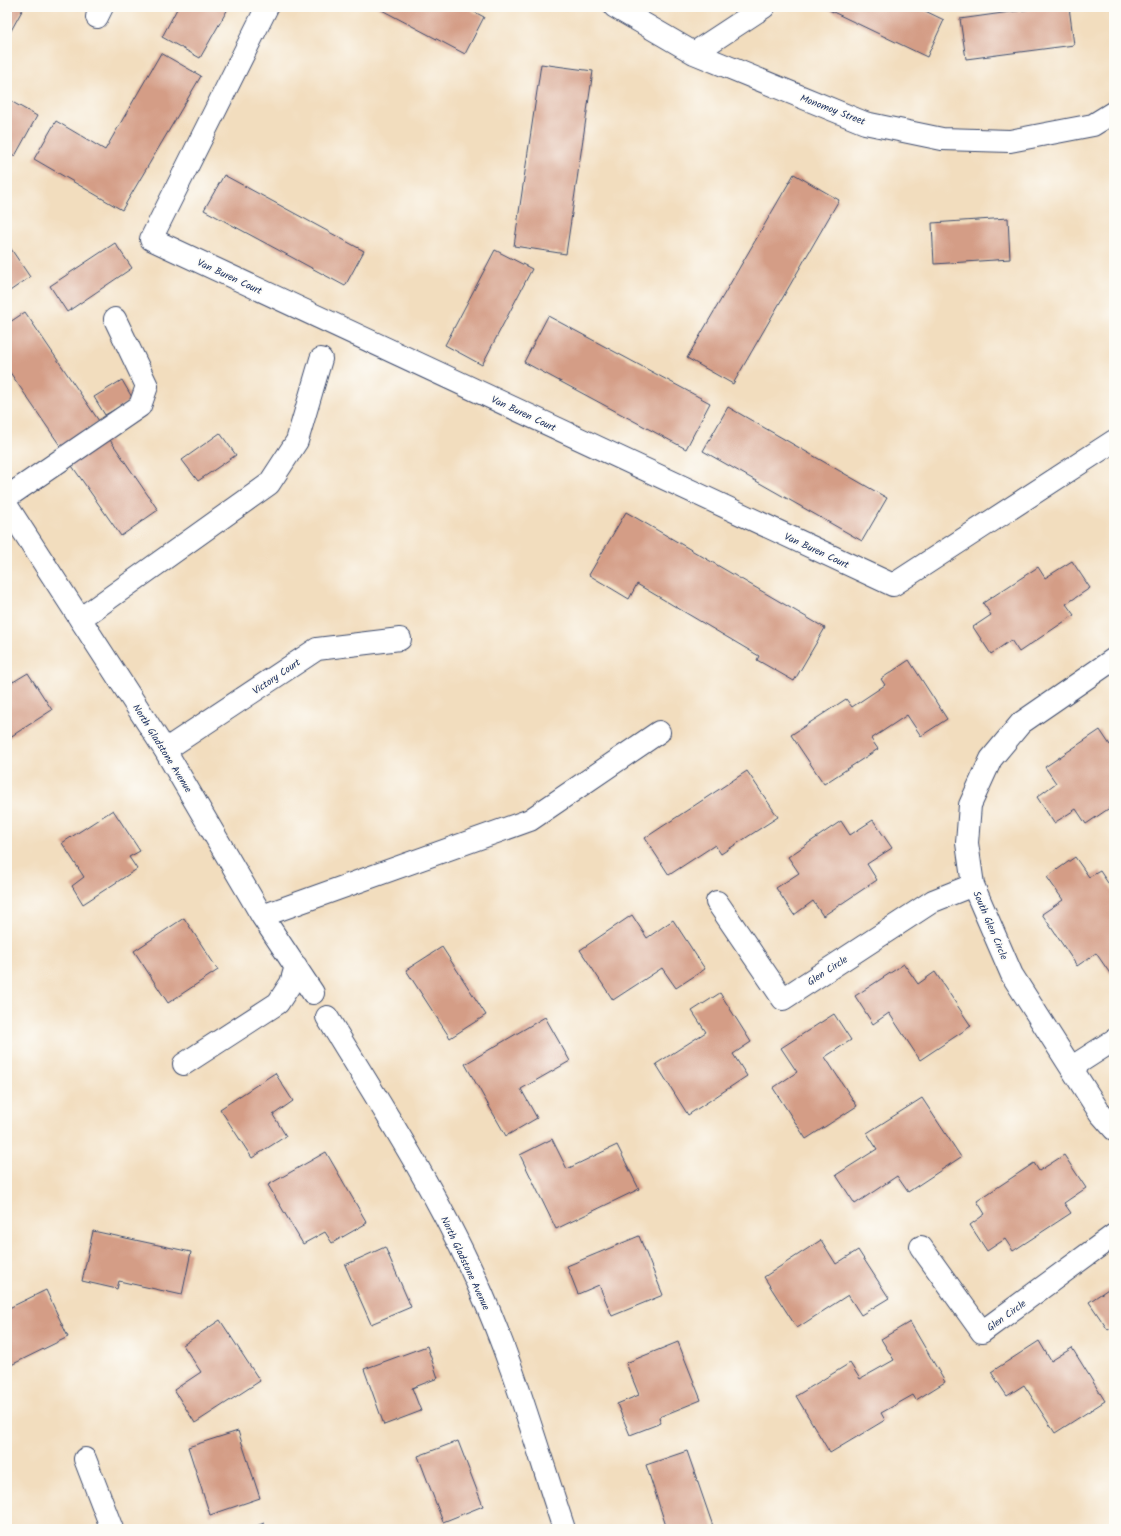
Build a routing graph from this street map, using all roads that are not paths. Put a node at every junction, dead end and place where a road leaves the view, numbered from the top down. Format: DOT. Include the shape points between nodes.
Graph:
graph roads {
  1 [pos="267,7"];
  2 [pos="615,7"];
  3 [pos="764,7"];
  4 [pos="694,53"];
  5 [pos="1114,112"];
  6 [pos="114,319"];
  7 [pos="321,359"];
  8 [pos="1114,441"];
  9 [pos="7,496"];
  10 [pos="7,506"];
  11 [pos="80,619"];
  12 [pos="400,639"];
  13 [pos="1114,659"];
  14 [pos="659,732"];
  15 [pos="165,750"];
  16 [pos="973,885"];
  17 [pos="717,902"];
  18 [pos="262,916"];
  19 [pos="296,966"];
  20 [pos="313,993"];
  21 [pos="327,1017"];
  22 [pos="1114,1040"];
  23 [pos="184,1064"];
  24 [pos="1072,1067"];
  25 [pos="1114,1129"];
  26 [pos="1114,1235"];
  27 [pos="921,1247"];
  28 [pos="85,1459"];
  29 [pos="112,1529"];
  30 [pos="564,1529"];
  1 -- 8 [label="street, Van Buren Court" via="151,239 892,585"];
  2 -- 4 [label="street, Monomoy Street"];
  3 -- 4 [label="street"];
  4 -- 5 [label="street, Monomoy Street" via="865,123 942,139 1010,141 1093,125"];
  6 -- 9 [label="street" via="147,386 140,406"];
  7 -- 11 [label="street" via="297,441 269,484"];
  10 -- 11 [label="street, North Gladstone Avenue"];
  11 -- 15 [label="street, North Gladstone Avenue"];
  12 -- 15 [label="street, Victory Court" via="317,649"];
  13 -- 16 [label="street, South Glen Circle" via="1021,723 991,759 970,805 967,843"];
  14 -- 18 [label="street" via="530,820"];
  15 -- 18 [label="street, North Gladstone Avenue"];
  16 -- 17 [label="street, Glen Circle" via="933,901 783,999"];
  16 -- 24 [label="street, South Glen Circle" via="1012,975"];
  18 -- 19 [label="street, North Gladstone Avenue"];
  19 -- 20 [label="street, North Gladstone Avenue"];
  19 -- 23 [label="street" via="291,983 278,1002"];
  21 -- 30 [label="street, North Gladstone Avenue" via="444,1215 475,1278 505,1349"];
  22 -- 24 [label="street"];
  24 -- 25 [label="street, South Glen Circle" via="1100,1113"];
  26 -- 27 [label="street, Glen Circle" via="982,1332"];
  28 -- 29 [label="street"];
}
